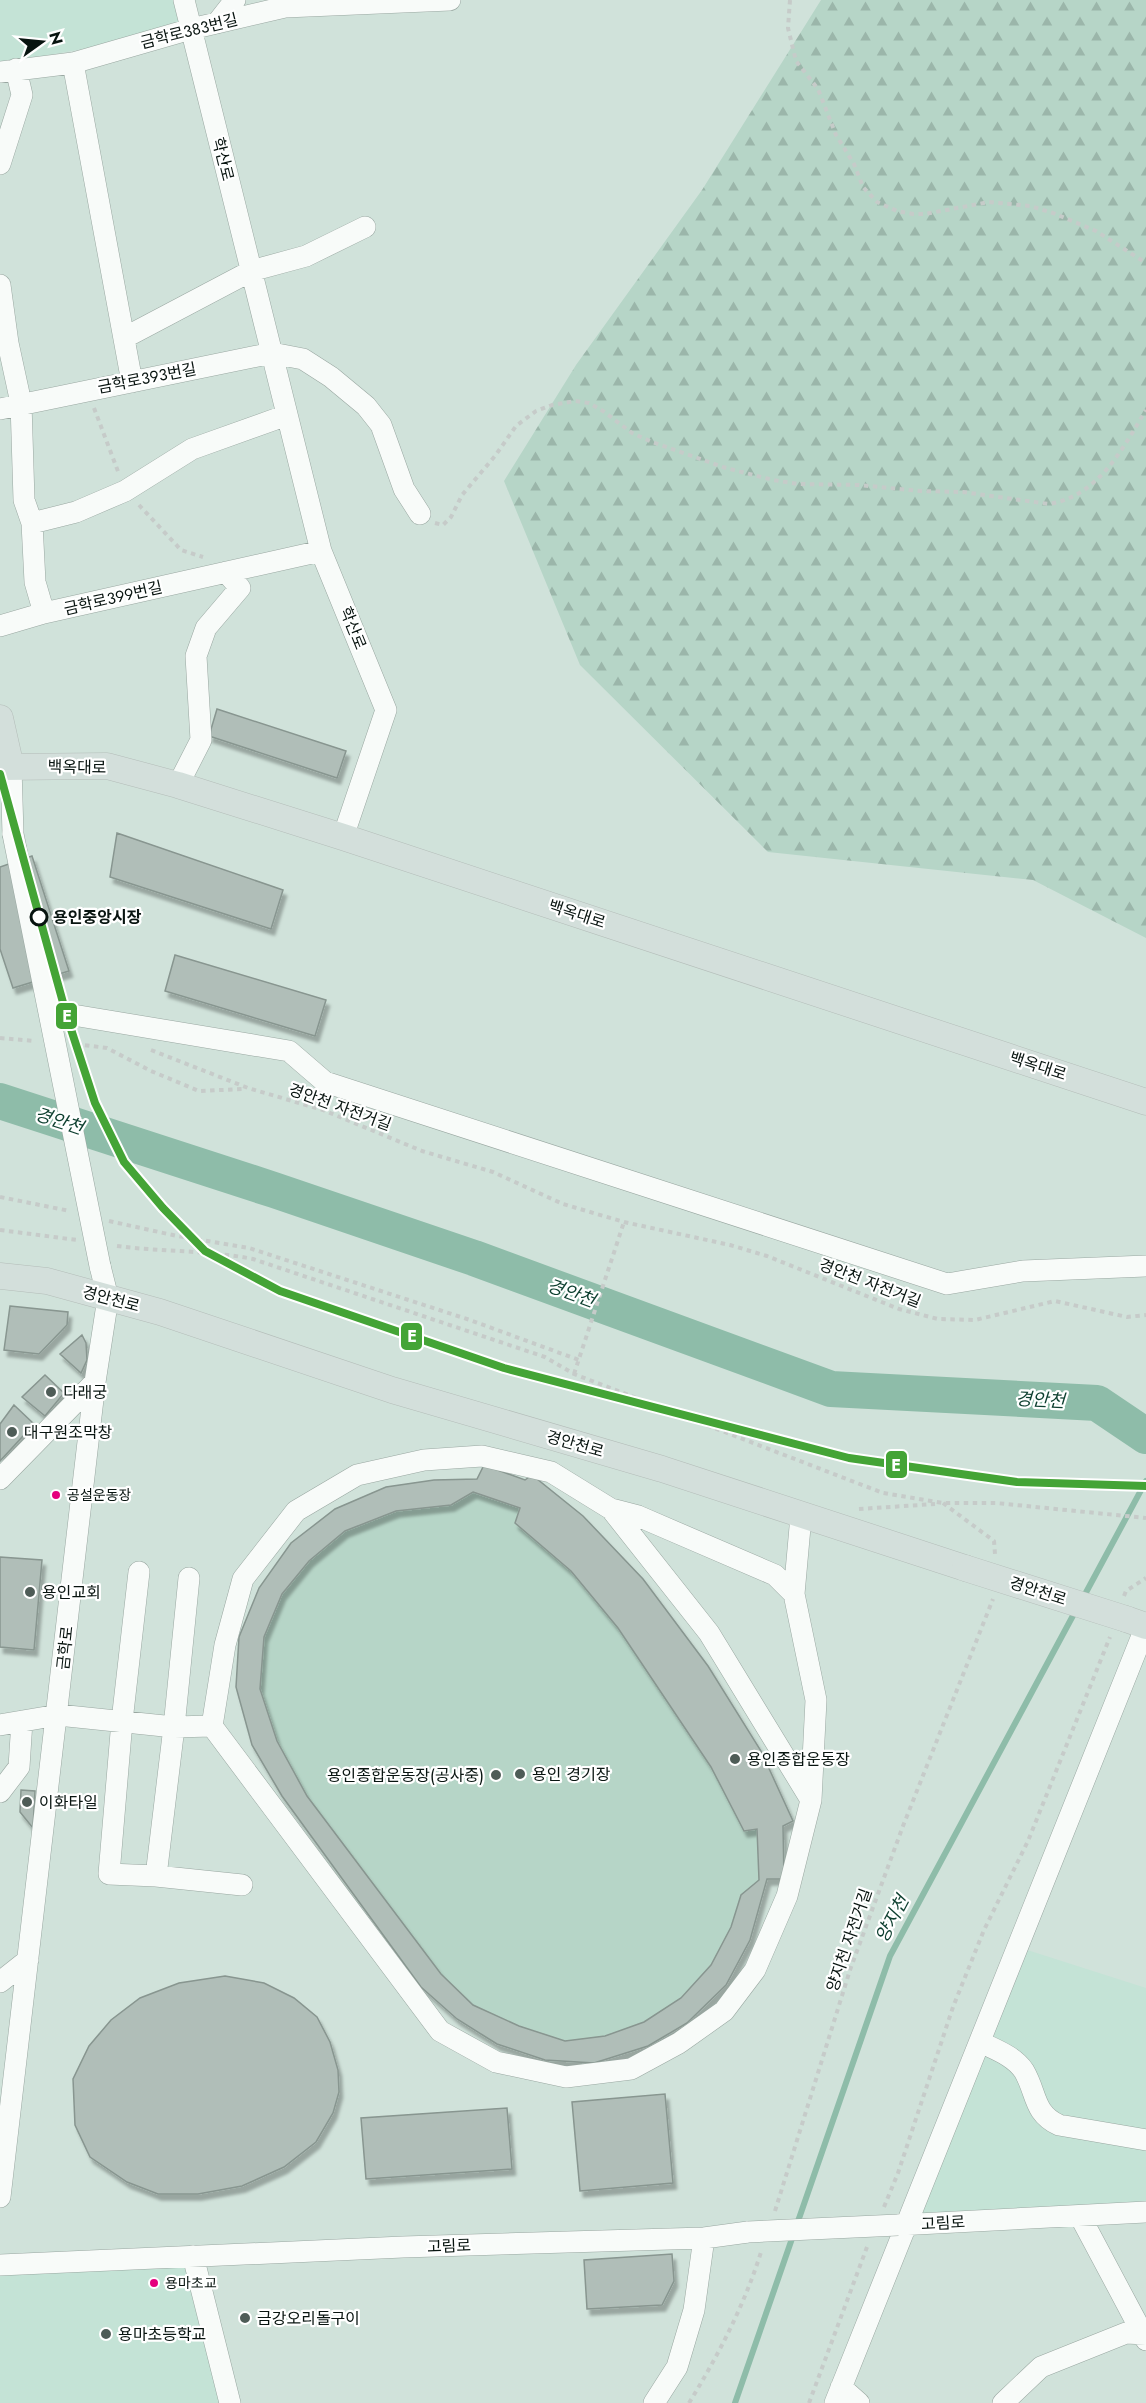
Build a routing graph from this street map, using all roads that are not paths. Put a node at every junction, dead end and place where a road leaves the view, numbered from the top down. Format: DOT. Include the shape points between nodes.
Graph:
graph roads {
  1 [pos="184,0"];
  2 [pos="235,0"];
  3 [pos="450,0"];
  4 [pos="217,23"];
  5 [pos="190,29"];
  6 [pos="73,63"];
  7 [pos="8,70"];
  8 [pos="0,164"];
  9 [pos="364,227"];
  10 [pos="251,271"];
  11 [pos="0,285"];
  12 [pos="124,338"];
  13 [pos="272,353"];
  14 [pos="132,382"];
  15 [pos="21,403"];
  16 [pos="0,409"];
  17 [pos="287,415"];
  18 [pos="420,514"];
  19 [pos="32,523"];
  20 [pos="321,551"];
  21 [pos="226,572"];
  22 [pos="44,614"];
  23 [pos="0,626"];
  24 [pos="0,718"];
  25 [pos="5,767"];
  26 [pos="178,785"];
  27 [pos="343,837"];
  28 [pos="49,1011"];
  29 [pos="1146,1102"];
  30 [pos="1146,1266"];
  31 [pos="0,1276"];
  32 [pos="108,1298"];
  33 [pos="95,1382"];
  34 [pos="0,1479"];
  35 [pos="610,1509"];
  36 [pos="801,1516"];
  37 [pos="139,1572"];
  38 [pos="189,1578"];
  39 [pos="794,1593"];
  40 [pos="1127,1619"];
  41 [pos="58,1715"];
  42 [pos="22,1721"];
  43 [pos="122,1721"];
  44 [pos="0,1725"];
  45 [pos="212,1726"];
  46 [pos="174,1727"];
  47 [pos="0,1792"];
  48 [pos="811,1800"];
  49 [pos="156,1876"];
  50 [pos="242,1885"];
  51 [pos="28,1960"];
  52 [pos="0,1982"];
  53 [pos="980,2042"];
  54 [pos="1146,2140"];
  55 [pos="0,2197"];
  56 [pos="1146,2212"];
  57 [pos="1080,2216"];
  58 [pos="896,2221"];
  59 [pos="704,2238"];
  60 [pos="193,2256"];
  61 [pos="0,2265"];
  62 [pos="1145,2336"];
  63 [pos="838,2395"];
  64 [pos="230,2403"];
  65 [pos="654,2403"];
  66 [pos="859,2403"];
  67 [pos="1003,2403"];
  1 -- 5 [label="street, 학산로"];
  2 -- 4 [label="street"];
  3 -- 4 [label="street, 금학로383번길" via="285,8"];
  4 -- 5 [label="street, 금학로383번길"];
  5 -- 6 [label="street, 금학로383번길"];
  5 -- 10 [label="street, 학산로"];
  6 -- 7 [label="street, 금학로383번길"];
  6 -- 12 [label="street"];
  7 -- 8 [label="street, 금학로383번길" via="22,95"];
  9 -- 10 [label="street" via="306,256"];
  10 -- 12 [label="street"];
  10 -- 13 [label="street, 학산로"];
  11 -- 15 [label="street"];
  12 -- 14 [label="street"];
  13 -- 14 [label="street, 금학로393번길"];
  13 -- 17 [label="street, 학산로"];
  13 -- 18 [label="street" via="303,359 366,406 381,425 404,489"];
  14 -- 15 [label="street, 금학로393번길"];
  15 -- 16 [label="street, 금학로393번길"];
  15 -- 19 [label="street" via="24,500"];
  17 -- 19 [label="street" via="192,449 125,491 76,512"];
  17 -- 20 [label="street, 학산로"];
  19 -- 22 [label="street" via="35,582"];
  20 -- 21 [label="street, 금학로399번길"];
  20 -- 27 [label="street, 학산로" via="386,710"];
  21 -- 22 [label="street, 금학로399번길"];
  21 -- 26 [label="street" via="240,588 206,628 196,656 201,740"];
  22 -- 23 [label="street, 금학로399번길"];
  24 -- 25 [label="main road"];
  25 -- 26 [label="main road, 백옥대로" via="107,766"];
  25 -- 28 [label="street, 금학로, bridge" via="13,834"];
  26 -- 27 [label="main road, 백옥대로"];
  27 -- 29 [label="main road, 백옥대로"];
  28 -- 30 [label="street" via="289,1051 325,1082 947,1284 1023,1271"];
  28 -- 32 [label="street, 금학로, bridge"];
  31 -- 32 [label="main road, 경안천로" via="47,1281"];
  32 -- 33 [label="street, 금학로"];
  32 -- 36 [label="main road, 경안천로" via="392,1390 662,1469"];
  33 -- 34 [label="street"];
  33 -- 41 [label="street, 금학로"];
  35 -- 39 [label="street" via="638,1516 775,1575"];
  35 -- 45 [label="street" via="551,1472 482,1456 424,1460 357,1475 296,1511 243,1579 225,1645"];
  35 -- 48 [label="street" via="709,1633"];
  36 -- 39 [label="street"];
  36 -- 40 [label="main road, 경안천로, bridge"];
  37 -- 43 [label="street"];
  38 -- 46 [label="street"];
  39 -- 48 [label="street" via="816,1700"];
  40 -- 53 [label="street"];
  41 -- 42 [label="street"];
  41 -- 43 [label="street"];
  41 -- 51 [label="street, 금학로"];
  42 -- 44 [label="street"];
  42 -- 47 [label="street" via="19,1767"];
  43 -- 46 [label="street"];
  43 -- 49 [label="street" via="109,1874"];
  45 -- 46 [label="street"];
  45 -- 48 [label="street" via="440,2031 496,2062 566,2077 631,2068 679,2043 724,2011 755,1970 787,1896"];
  46 -- 49 [label="street"];
  49 -- 50 [label="street"];
  51 -- 52 [label="street"];
  51 -- 55 [label="street, 금학로"];
  53 -- 54 [label="street" via="1009,2056 1023,2070 1047,2120"];
  53 -- 58 [label="street"];
  56 -- 57 [label="street, 고림로"];
  57 -- 58 [label="street, 고림로"];
  57 -- 62 [label="street"];
  58 -- 59 [label="street, 고림로, bridge" via="756,2237"];
  58 -- 63 [label="street"];
  59 -- 60 [label="street, 고림로"];
  59 -- 65 [label="street" via="694,2310 677,2367"];
  60 -- 61 [label="street, 고림로"];
  60 -- 64 [label="street"];
  62 -- 67 [label="street" via="1126,2333 1041,2367"];
  63 -- 66 [label="street"];
}
